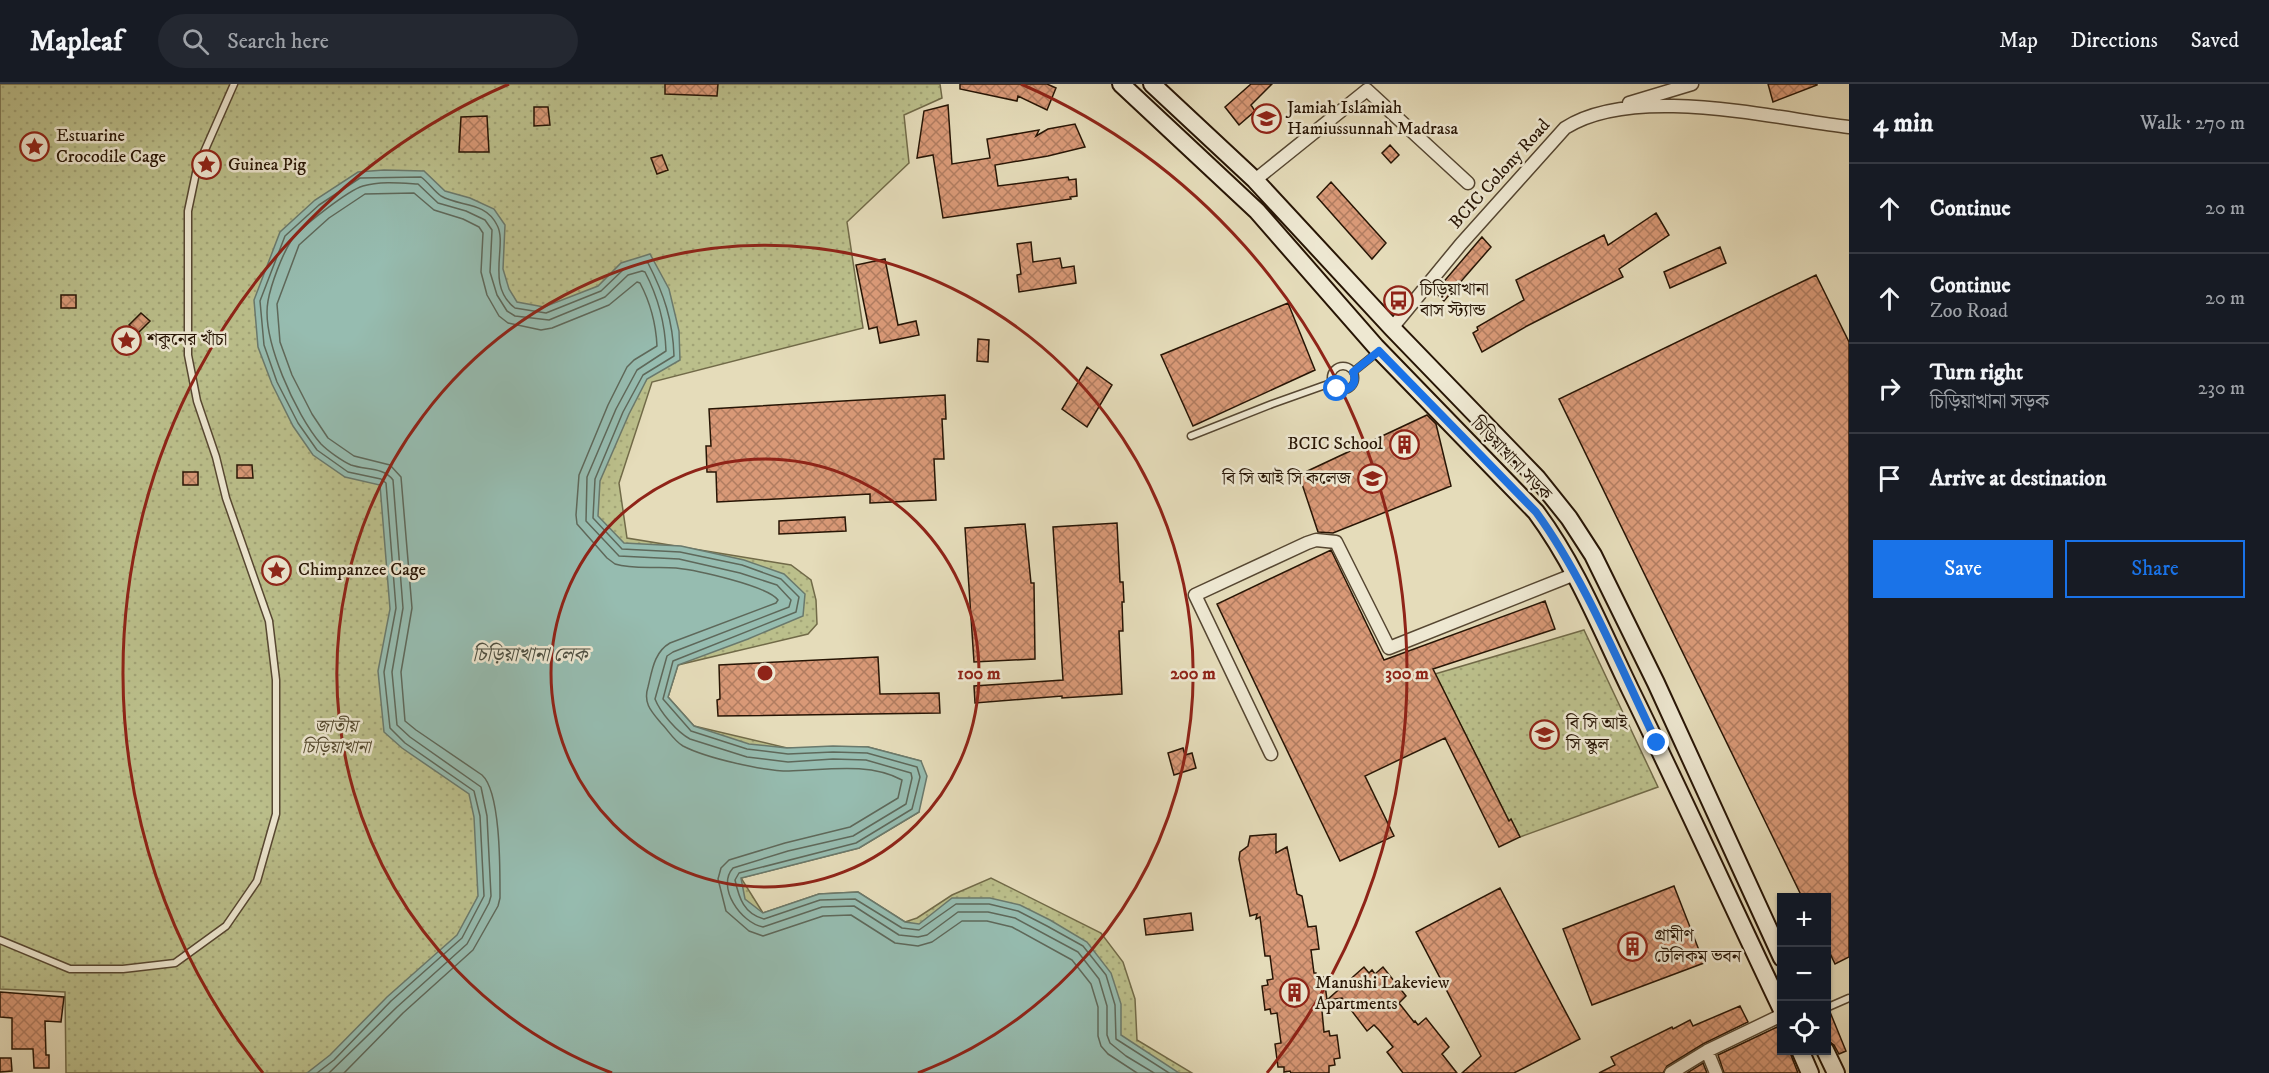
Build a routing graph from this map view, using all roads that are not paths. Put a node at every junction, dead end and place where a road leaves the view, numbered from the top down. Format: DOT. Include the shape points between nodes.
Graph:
graph roads {
  1 [pos="234,84"];
  2 [pos="1121,84"];
  3 [pos="1152,84"];
  4 [pos="1692,84"];
  5 [pos="1370,87"];
  6 [pos="1596,113"];
  7 [pos="1849,127"];
  8 [pos="1255,180"];
  9 [pos="1468,183"];
  10 [pos="1392,328"];
  11 [pos="1378,349"];
  12 [pos="1353,372"];
  13 [pos="1331,383"];
  14 [pos="1191,436"];
  15 [pos="1597,564"];
  16 [pos="1575,574"];
  17 [pos="1271,754"];
  18 [pos="0,940"];
  19 [pos="1777,947"];
  20 [pos="1849,998"];
  21 [pos="1778,1001"];
  22 [pos="1831,1006"];
  23 [pos="1777,1017"];
  24 [pos="1707,1052"];
  25 [pos="1802,1055"];
  26 [pos="1827,1055"];
  27 [pos="1671,1073"];
  28 [pos="1716,1073"];
  29 [pos="1810,1073"];
  30 [pos="1836,1073"];
  1 -- 18 [label="lane" via="198,168 188,211 188,355 226,498 268,621 276,680 276,814 257,881 226,926 175,963 123,969 70,969"];
  2 -- 11 [label="main road, চিড়িয়াখানা সড়ক" via="1257,211"];
  3 -- 8 [label="main road, চিড়িয়াখানা সড়ক"];
  4 -- 6 [label="street"];
  5 -- 8 [label="street"];
  5 -- 9 [label="street"];
  6 -- 7 [label="street, BCIC Colony Road" via="1640,107 1695,107"];
  6 -- 10 [label="street, BCIC Colony Road" via="1565,128"];
  8 -- 10 [label="main road, চিড়িয়াখানা সড়ক"];
  10 -- 11 [label="main road"];
  10 -- 15 [label="main road, চিড়িয়াখানা সড়ক" via="1537,478 1569,518"];
  11 -- 12 [label="lane"];
  11 -- 16 [label="main road, চিড়িয়াখানা সড়ক" via="1536,512"];
  12 -- 13 [label="lane" via="1347,367 1336,368"];
  12 -- 13 [label="lane" via="1354,383 1349,389 1337,389"];
  13 -- 14 [label="lane"];
  15 -- 16 [label="main road"];
  15 -- 19 [label="main road, চিড়িয়াখানা সড়ক"];
  16 -- 17 [label="street" via="1389,648 1336,542 1307,543 1195,595"];
  16 -- 21 [label="main road, চিড়িয়াখানা সড়ক"];
  20 -- 22 [label="lane"];
  23 -- 24 [label="street"];
  24 -- 27 [label="street"];
  24 -- 28 [label="street"];
  25 -- 29 [label="main road"];
  26 -- 30 [label="main road"];
}
